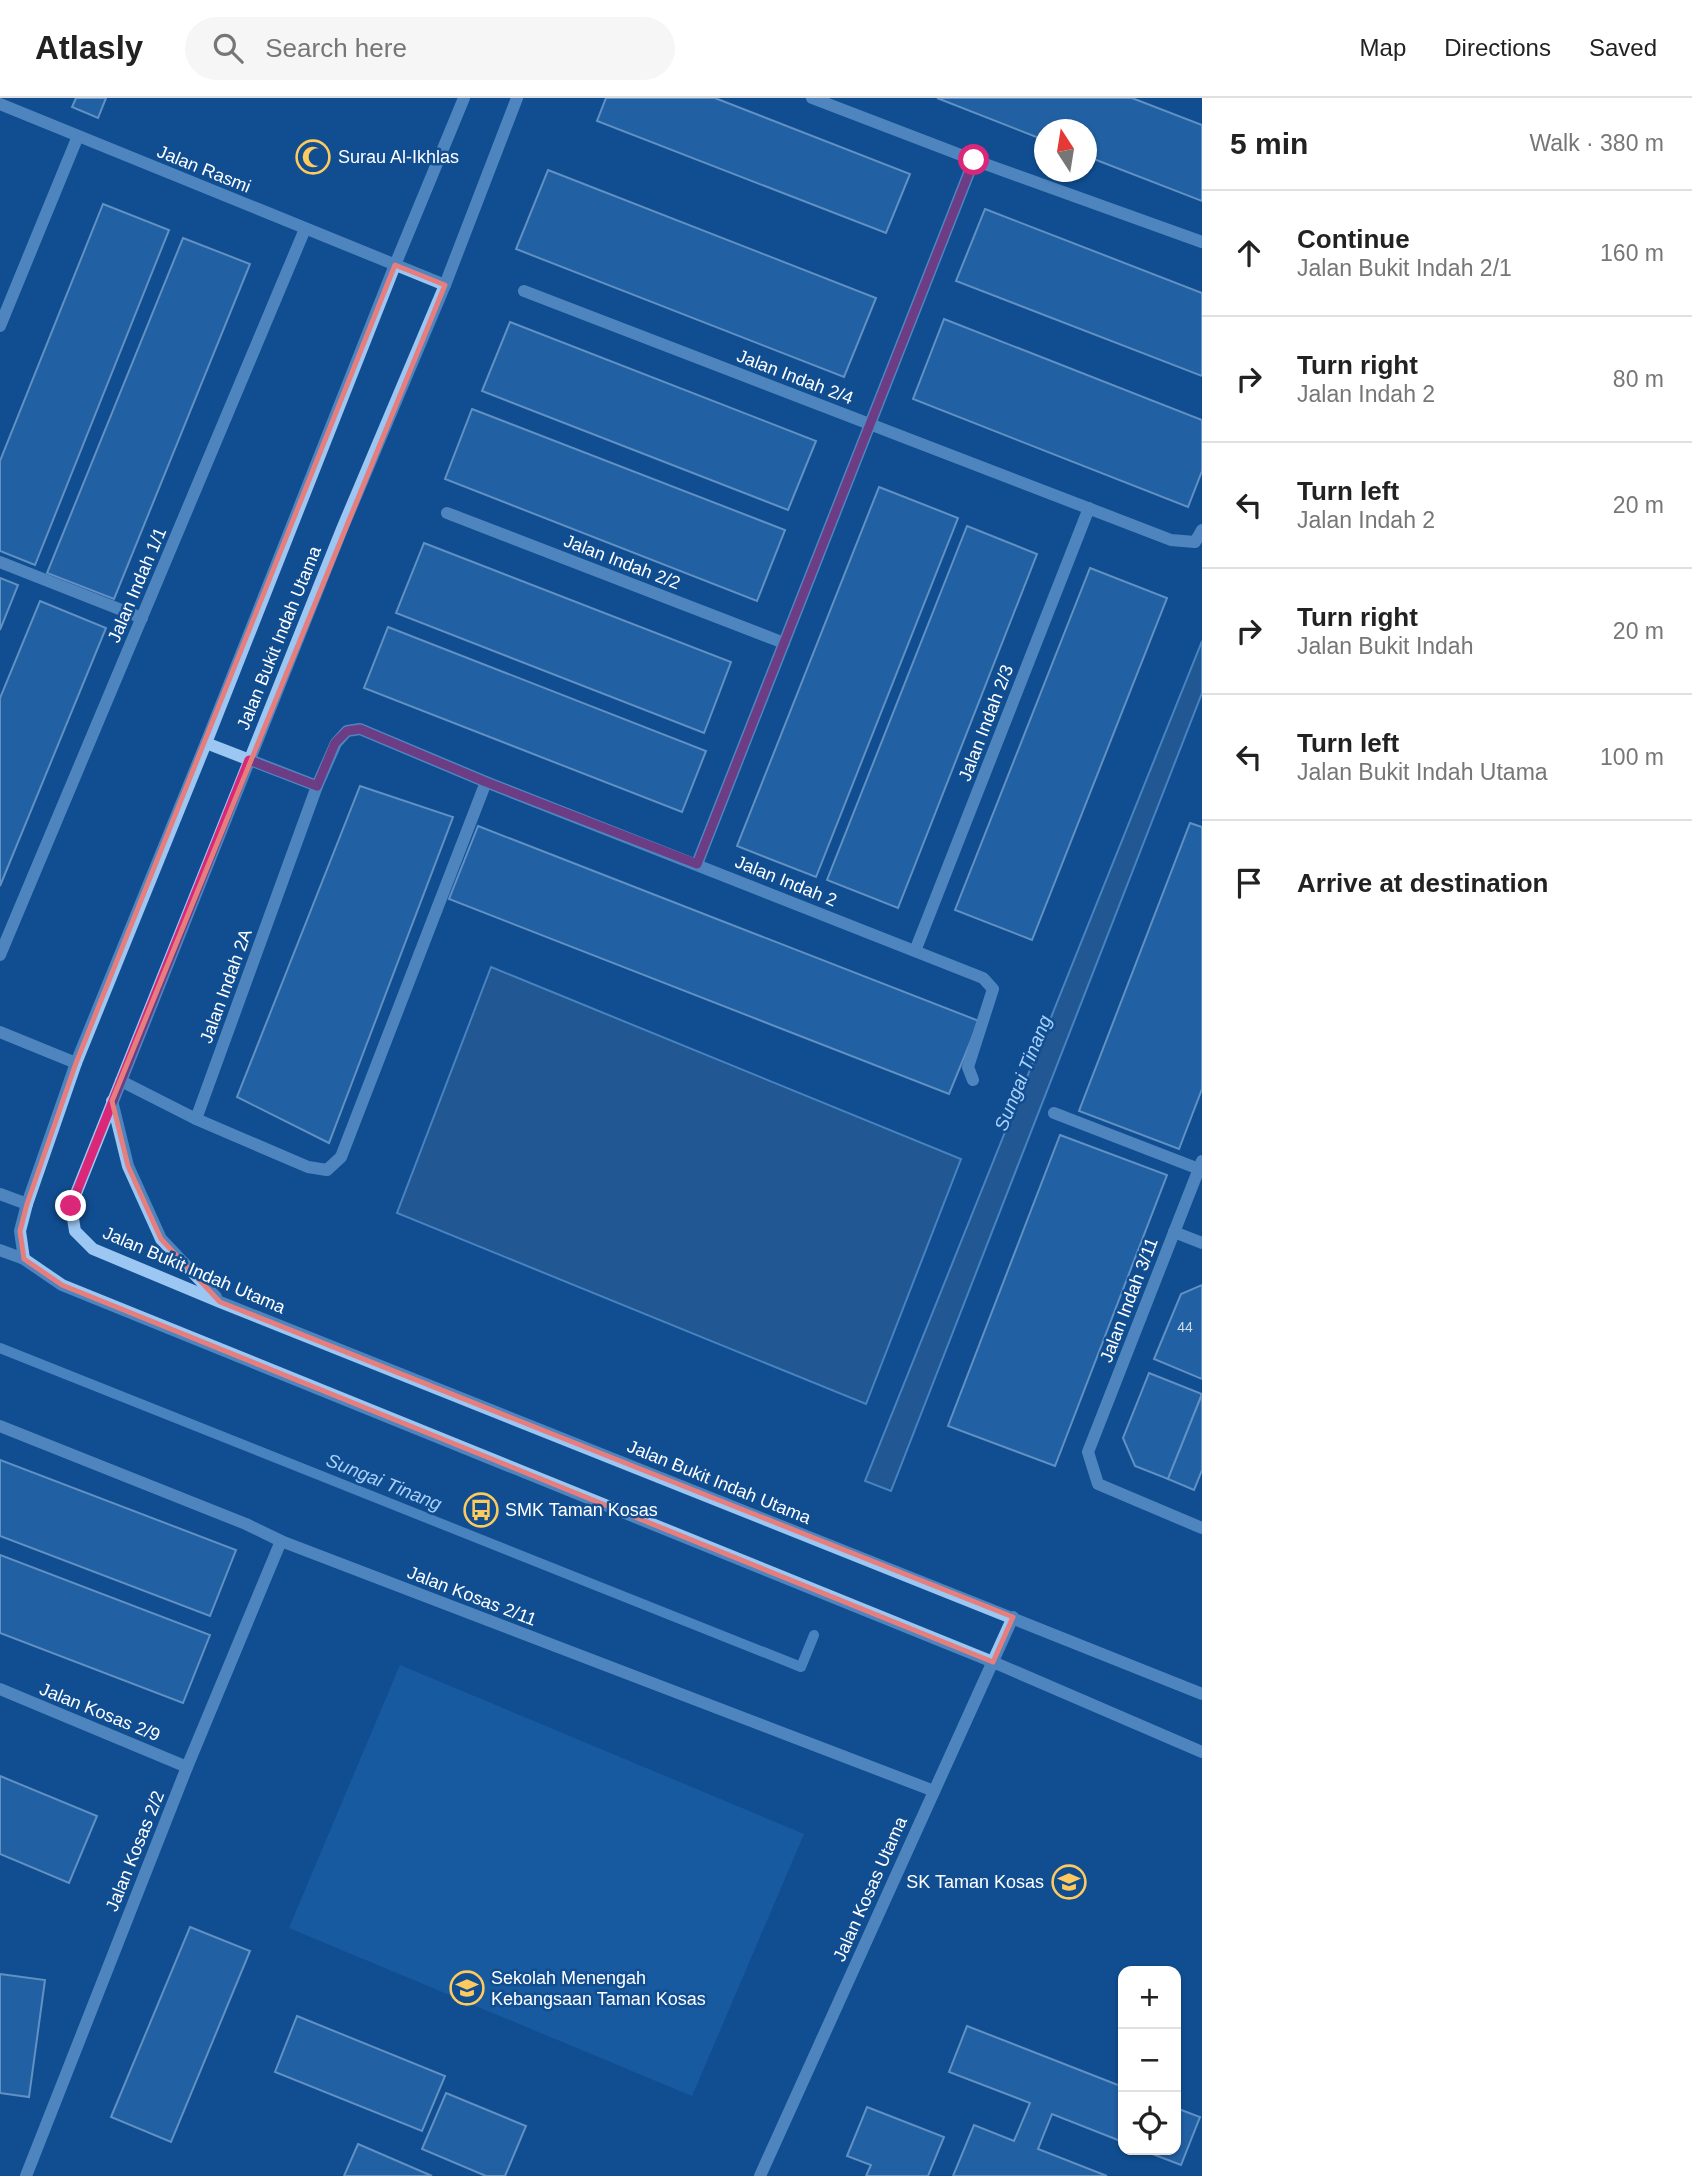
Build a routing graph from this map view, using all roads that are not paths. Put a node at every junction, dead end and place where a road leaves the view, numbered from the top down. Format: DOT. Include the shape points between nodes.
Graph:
graph roads {
  1 [pos="464,98"];
  2 [pos="517,98"];
  3 [pos="812,98"];
  4 [pos="0,104"];
  5 [pos="78,136"];
  6 [pos="974,160"];
  7 [pos="305,229"];
  8 [pos="1202,242"];
  9 [pos="395,265"];
  10 [pos="444,285"];
  11 [pos="524,291"];
  12 [pos="0,326"];
  13 [pos="870,424"];
  14 [pos="1089,508"];
  15 [pos="447,513"];
  16 [pos="1202,530"];
  17 [pos="0,562"];
  18 [pos="142,618"];
  19 [pos="785,643"];
  20 [pos="206,743"];
  21 [pos="249,760"];
  22 [pos="486,782"];
  23 [pos="317,786"];
  24 [pos="697,864"];
  25 [pos="915,951"];
  26 [pos="0,955"];
  27 [pos="0,1032"];
  28 [pos="76,1063"];
  29 [pos="973,1080"];
  30 [pos="121,1081"];
  31 [pos="112,1101"];
  32 [pos="1054,1112"];
  33 [pos="196,1119"];
  34 [pos="1201,1165"];
  35 [pos="0,1194"];
  36 [pos="27,1203"];
  37 [pos="1174,1232"];
  38 [pos="1202,1243"];
  39 [pos="0,1250"];
  40 [pos="24,1259"];
  41 [pos="220,1302"];
  42 [pos="0,1426"];
  43 [pos="1202,1528"];
  44 [pos="281,1541"];
  45 [pos="1013,1617"];
  46 [pos="993,1662"];
  47 [pos="0,1689"];
  48 [pos="1202,1694"];
  49 [pos="1202,1752"];
  50 [pos="187,1767"];
  51 [pos="934,1791"];
  52 [pos="26,2176"];
  53 [pos="760,2176"];
  1 -- 9 [label="street, Jalan Bukit Indah Utama"];
  2 -- 10 [label="street, Jalan Bukit Indah Utama"];
  3 -- 6 [label="street"];
  4 -- 5 [label="street, Jalan Rasmi"];
  5 -- 7 [label="street, Jalan Rasmi"];
  5 -- 12 [label="street"];
  6 -- 8 [label="street"];
  6 -- 13 [label="street"];
  7 -- 9 [label="street, Jalan Rasmi"];
  7 -- 18 [label="street, Jalan Indah 1/1"];
  9 -- 10 [label="street, Jalan Rasmi"];
  9 -- 20 [label="street, Jalan Bukit Indah Utama"];
  10 -- 21 [label="street, Jalan Bukit Indah Utama"];
  11 -- 13 [label="street, Jalan Indah 2/4"];
  13 -- 14 [label="street, Jalan Indah 2/4"];
  13 -- 19 [label="street"];
  14 -- 16 [label="street, Jalan Indah 2/4" via="1171,540 1195,542"];
  14 -- 25 [label="street, Jalan Indah 2/3"];
  15 -- 19 [label="street, Jalan Indah 2/2"];
  17 -- 18 [label="street"];
  18 -- 26 [label="street, Jalan Indah 1/1"];
  19 -- 24 [label="street"];
  20 -- 21 [label="street"];
  20 -- 28 [label="street, Jalan Bukit Indah Utama"];
  21 -- 23 [label="street"];
  21 -- 30 [label="street, Jalan Bukit Indah Utama"];
  22 -- 23 [label="street, Jalan Indah 2" via="360,729 347,731 335,743"];
  22 -- 24 [label="street, Jalan Indah 2"];
  22 -- 33 [label="street" via="341,1157 327,1170 308,1167"];
  23 -- 33 [label="street, Jalan Indah 2A"];
  24 -- 25 [label="street, Jalan Indah 2"];
  25 -- 29 [label="street, Jalan Indah 2" via="983,978 993,989 968,1067"];
  27 -- 28 [label="street"];
  28 -- 36 [label="street, Jalan Bukit Indah Utama"];
  30 -- 31 [label="street, Jalan Bukit Indah Utama"];
  30 -- 33 [label="street"];
  31 -- 41 [label="street" via="128,1166 161,1239"];
  31 -- 41 [label="street, Jalan Bukit Indah Utama" via="71,1206 75,1231 93,1249"];
  32 -- 34 [label="street"];
  34 -- 37 [label="street, Jalan Indah 3/11"];
  35 -- 36 [label="street"];
  36 -- 40 [label="street, Jalan Bukit Indah Utama" via="20,1231"];
  37 -- 38 [label="street"];
  37 -- 43 [label="street, Jalan Indah 3/11" via="1088,1452 1098,1484"];
  39 -- 40 [label="street"];
  40 -- 46 [label="street" via="62,1285"];
  41 -- 45 [label="street, Jalan Bukit Indah Utama"];
  42 -- 44 [label="street, Jalan Kosas 2/11"];
  44 -- 50 [label="street, Jalan Kosas 2/2"];
  44 -- 51 [label="street, Jalan Kosas 2/11"];
  45 -- 46 [label="street, Jalan Kosas Utama"];
  45 -- 48 [label="street, Jalan Bukit Indah Utama"];
  46 -- 49 [label="street"];
  46 -- 51 [label="street, Jalan Kosas Utama"];
  47 -- 50 [label="street, Jalan Kosas 2/9"];
  50 -- 52 [label="street, Jalan Kosas 2/2"];
  51 -- 53 [label="street, Jalan Kosas Utama"];
}
